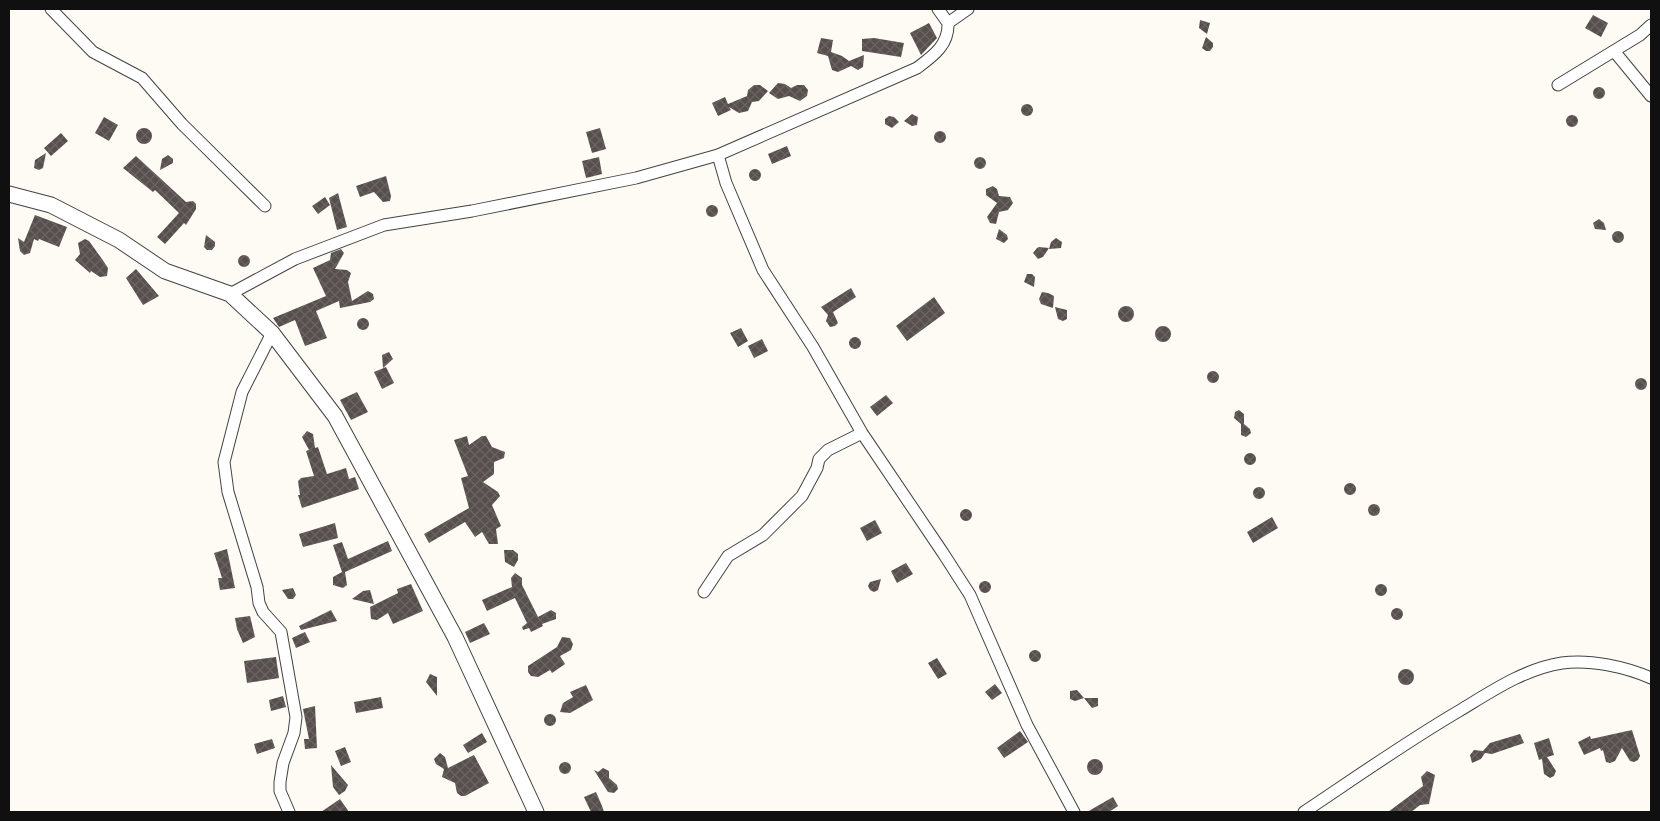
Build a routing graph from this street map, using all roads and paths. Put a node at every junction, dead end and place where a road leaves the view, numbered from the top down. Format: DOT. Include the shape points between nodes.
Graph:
graph roads {
  1 [pos="50,9"];
  2 [pos="938,9"];
  3 [pos="968,9"];
  4 [pos="948,23"];
  5 [pos="1651,25"];
  6 [pos="1614,51"];
  7 [pos="1558,85"];
  8 [pos="1651,96"];
  9 [pos="718,155"];
  10 [pos="9,194"];
  11 [pos="264,206"];
  12 [pos="230,294"];
  13 [pos="272,333"];
  14 [pos="862,433"];
  15 [pos="704,592"];
  16 [pos="1651,678"];
  17 [pos="289,812"];
  18 [pos="536,812"];
  19 [pos="1074,812"];
  20 [pos="1304,812"];
  1 -- 11 [label="street" via="93,52 142,78 182,124"];
  2 -- 4 [label="street"];
  3 -- 4 [label="street"];
  4 -- 9 [label="street" via="948,32 939,52 917,68"];
  5 -- 6 [label="street"];
  6 -- 7 [label="street"];
  6 -- 8 [label="street"];
  9 -- 12 [label="street" via="636,178 384,225 295,260"];
  9 -- 14 [label="street" via="726,183 763,270 813,347"];
  10 -- 12 [label="street" via="51,205 119,240 165,271"];
  12 -- 13 [label="street"];
  13 -- 17 [label="street" via="242,392 224,462 228,492 259,603 267,618 281,632 296,717 294,733 282,763 280,782 280,791"];
  13 -- 18 [label="street" via="340,424 455,637"];
  14 -- 15 [label="street" via="828,450 819,459 802,496 762,535 728,556"];
  14 -- 19 [label="street" via="970,596 1027,725"];
  16 -- 20 [label="street" via="1594,663 1563,663 1528,672 1422,733"];
}
